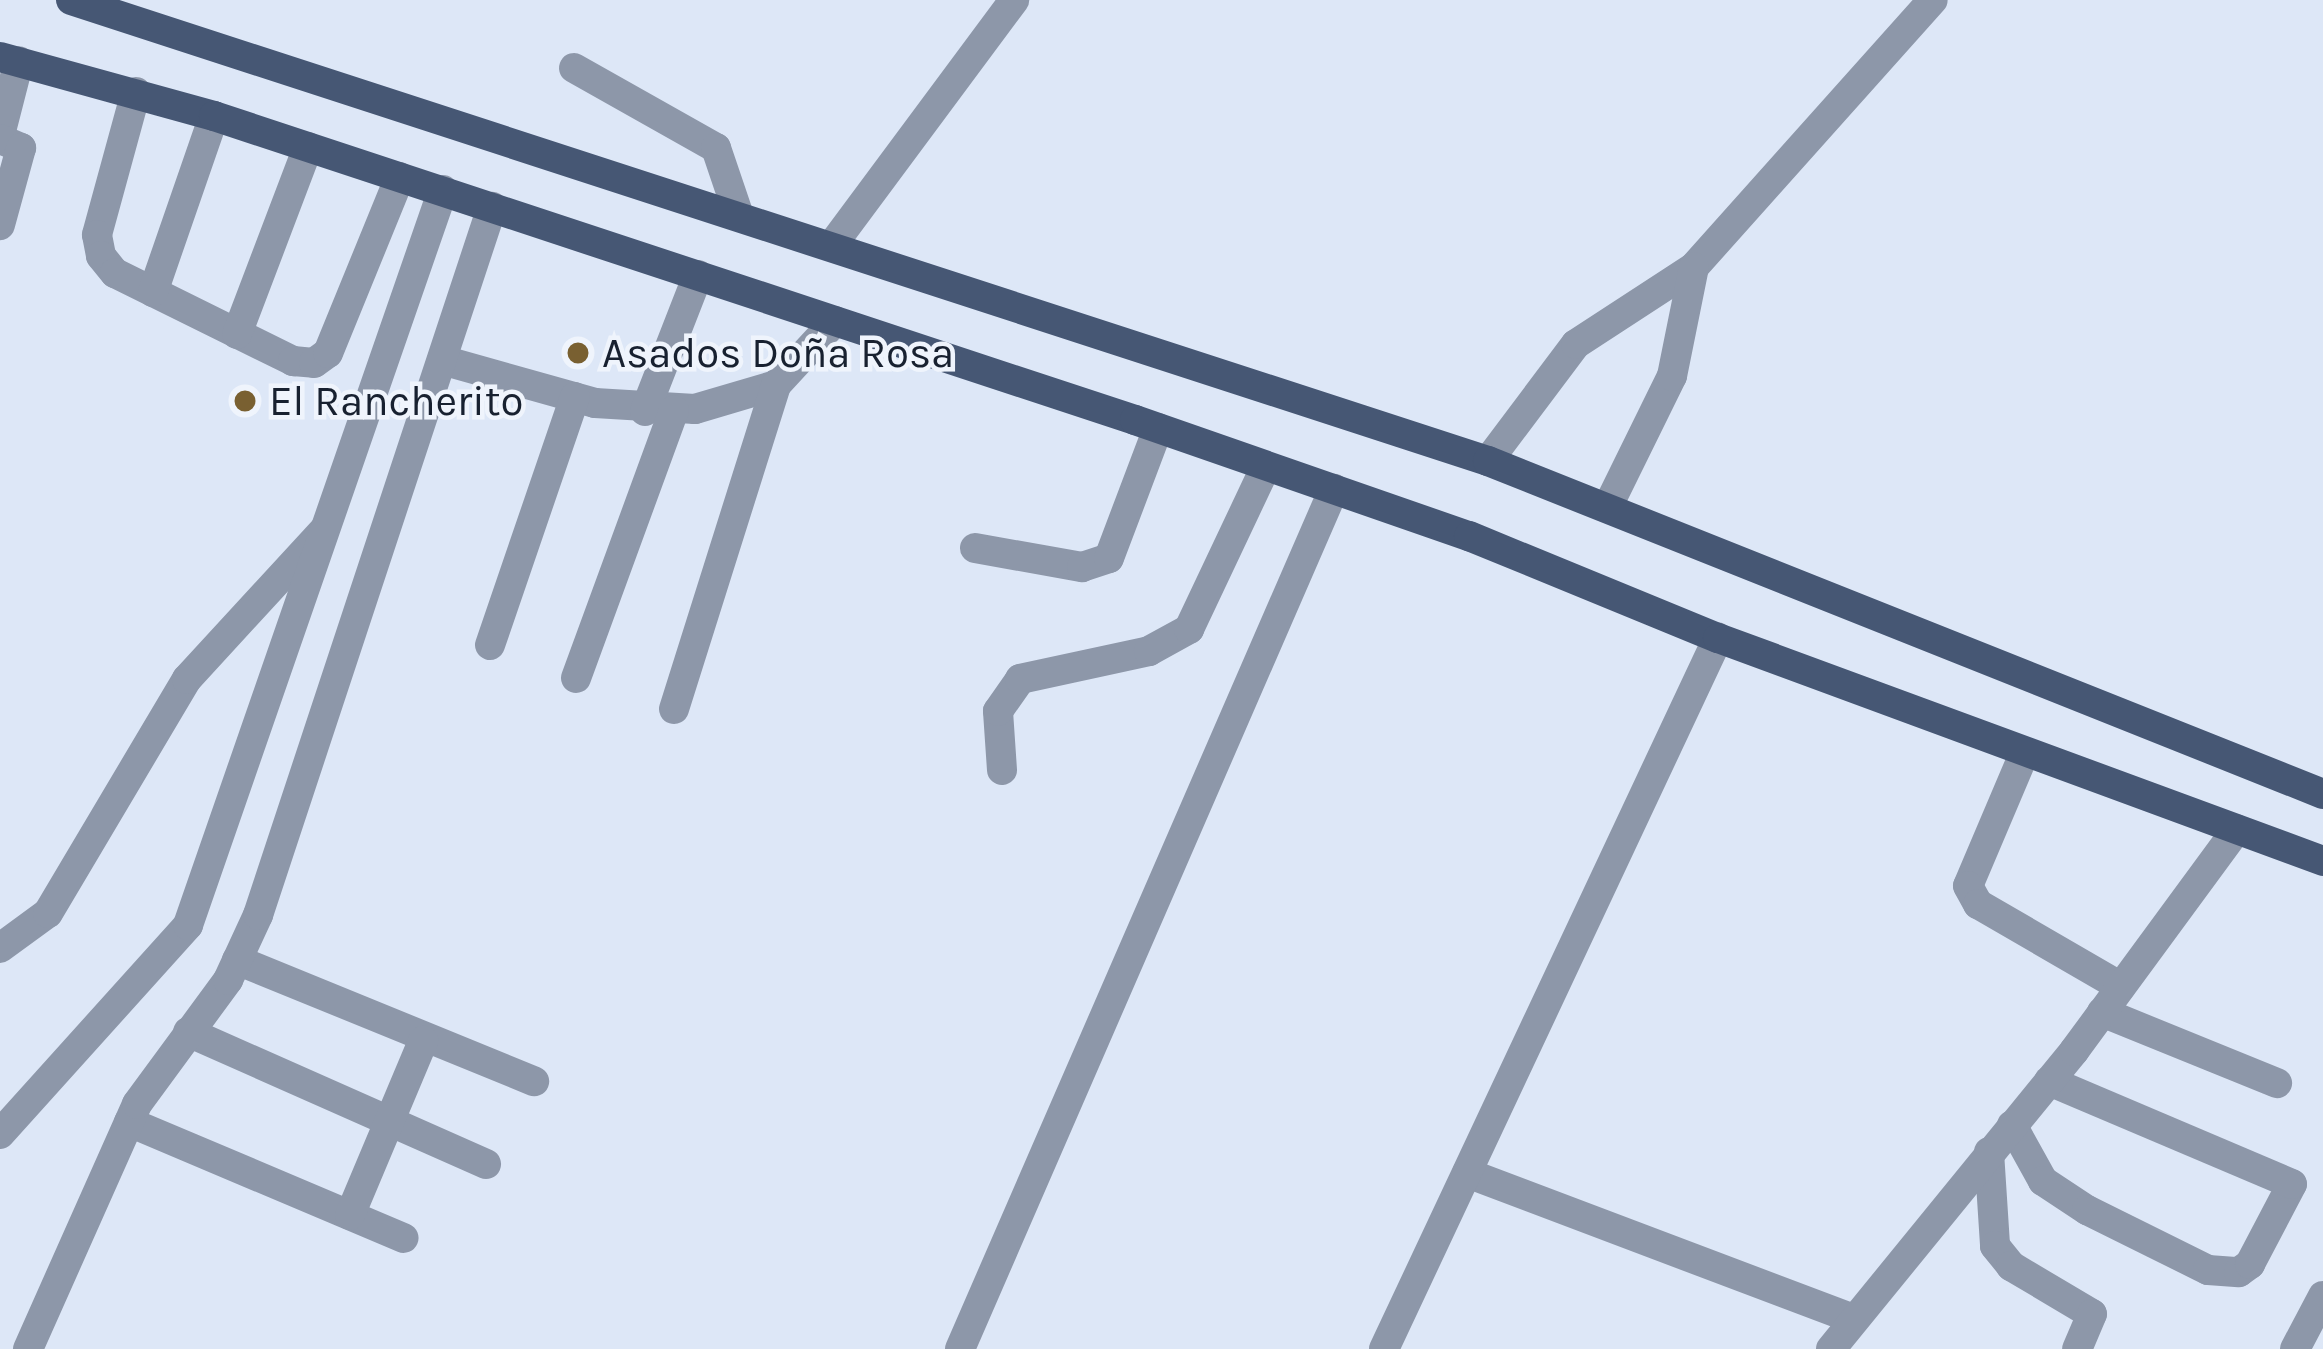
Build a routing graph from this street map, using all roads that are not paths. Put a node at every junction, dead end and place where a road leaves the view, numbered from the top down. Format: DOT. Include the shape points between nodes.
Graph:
graph roads {
  1 [pos="76,0"];
  2 [pos="1014,0"];
  3 [pos="1933,0"];
  4 [pos="9,59"];
  5 [pos="574,68"];
  6 [pos="136,92"];
  7 [pos="214,116"];
  8 [pos="0,137"];
  9 [pos="308,147"];
  10 [pos="400,177"];
  11 [pos="443,190"];
  12 [pos="492,207"];
  13 [pos="738,213"];
  14 [pos="0,225"];
  15 [pos="833,244"];
  16 [pos="1694,268"];
  17 [pos="698,275"];
  18 [pos="153,292"];
  19 [pos="835,321"];
  20 [pos="237,334"];
  21 [pos="442,360"];
  22 [pos="776,385"];
  23 [pos="575,398"];
  24 [pos="660,410"];
  25 [pos="1159,428"];
  26 [pos="1488,461"];
  27 [pos="1266,466"];
  28 [pos="1334,489"];
  29 [pos="1609,506"];
  30 [pos="333,521"];
  31 [pos="975,548"];
  32 [pos="1718,638"];
  33 [pos="490,645"];
  34 [pos="576,678"];
  35 [pos="674,709"];
  36 [pos="2024,754"];
  37 [pos="1002,770"];
  38 [pos="2323,794"];
  39 [pos="2236,830"];
  40 [pos="2323,861"];
  41 [pos="0,948"];
  42 [pos="237,960"];
  43 [pos="2112,999"];
  44 [pos="188,1031"];
  45 [pos="423,1041"];
  46 [pos="534,1081"];
  47 [pos="2049,1081"];
  48 [pos="2277,1083"];
  49 [pos="389,1121"];
  50 [pos="129,1122"];
  51 [pos="0,1134"];
  52 [pos="2019,1137"];
  53 [pos="1990,1152"];
  54 [pos="486,1164"];
  55 [pos="1467,1173"];
  56 [pos="1988,1200"];
  57 [pos="350,1215"];
  58 [pos="404,1238"];
  59 [pos="2323,1296"];
  60 [pos="1854,1319"];
  61 [pos="28,1349"];
  62 [pos="960,1349"];
  63 [pos="1384,1349"];
  64 [pos="1831,1349"];
  65 [pos="2077,1349"];
  66 [pos="2295,1349"];
  1 -- 13 [label="main road"];
  2 -- 15 [label="street"];
  3 -- 16 [label="street"];
  4 -- 6 [label="main road"];
  4 -- 8 [label="street"];
  5 -- 13 [label="street" via="716,148"];
  6 -- 7 [label="main road"];
  6 -- 18 [label="street" via="98,235 115,273"];
  7 -- 9 [label="main road"];
  7 -- 18 [label="street"];
  8 -- 14 [label="street" via="21,148"];
  9 -- 10 [label="main road"];
  9 -- 20 [label="street"];
  10 -- 11 [label="main road"];
  10 -- 20 [label="street" via="328,353 314,363 293,361"];
  11 -- 12 [label="main road"];
  11 -- 30 [label="street"];
  12 -- 17 [label="main road"];
  12 -- 21 [label="street"];
  13 -- 15 [label="main road"];
  15 -- 26 [label="main road"];
  16 -- 26 [label="street" via="1576,344"];
  16 -- 29 [label="street" via="1672,376"];
  17 -- 19 [label="main road"];
  17 -- 24 [label="street"];
  18 -- 20 [label="street"];
  19 -- 22 [label="street"];
  19 -- 25 [label="main road"];
  21 -- 23 [label="street"];
  21 -- 42 [label="street"];
  22 -- 24 [label="street" via="740,401"];
  22 -- 35 [label="street"];
  23 -- 24 [label="street"];
  23 -- 33 [label="street"];
  24 -- 34 [label="street"];
  25 -- 27 [label="main road"];
  25 -- 31 [label="street" via="1109,558 1082,567"];
  26 -- 29 [label="main road"];
  27 -- 28 [label="main road"];
  27 -- 37 [label="street" via="1189,629 1149,651 1020,679 998,711"];
  28 -- 32 [label="main road"];
  28 -- 62 [label="street"];
  29 -- 38 [label="main road"];
  30 -- 41 [label="street" via="188,679 47,913"];
  30 -- 51 [label="street" via="188,925"];
  32 -- 36 [label="main road"];
  32 -- 55 [label="street"];
  36 -- 39 [label="main road"];
  36 -- 43 [label="street" via="1969,886 1978,904"];
  39 -- 40 [label="main road"];
  39 -- 43 [label="street"];
  42 -- 44 [label="street"];
  42 -- 45 [label="street"];
  43 -- 47 [label="street"];
  43 -- 48 [label="street"];
  44 -- 49 [label="street"];
  44 -- 50 [label="street"];
  45 -- 46 [label="street"];
  45 -- 49 [label="street"];
  47 -- 52 [label="street"];
  47 -- 52 [label="street" via="2292,1184 2250,1264 2225,1274 2072,1201 2043,1180"];
  49 -- 54 [label="street"];
  49 -- 57 [label="street"];
  50 -- 57 [label="street"];
  50 -- 61 [label="street"];
  52 -- 53 [label="street"];
  52 -- 56 [label="street"];
  53 -- 56 [label="street"];
  53 -- 60 [label="street"];
  55 -- 60 [label="street"];
  55 -- 63 [label="street"];
  56 -- 65 [label="street" via="1995,1246 2011,1266 2092,1315"];
  57 -- 58 [label="street"];
  59 -- 66 [label="street"];
  60 -- 64 [label="street"];
}
